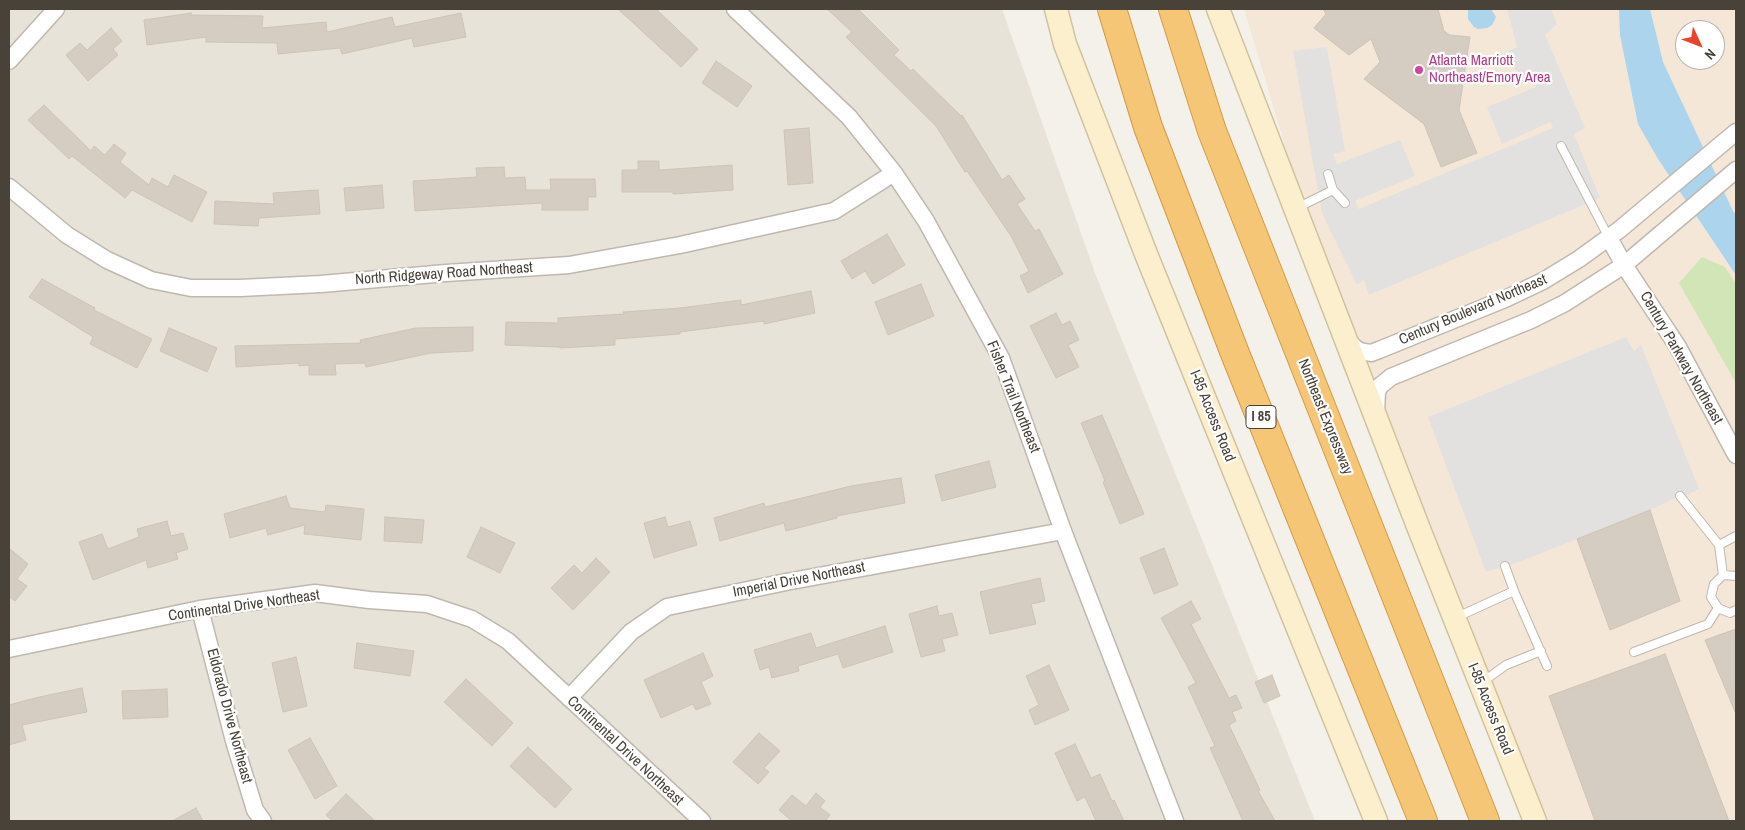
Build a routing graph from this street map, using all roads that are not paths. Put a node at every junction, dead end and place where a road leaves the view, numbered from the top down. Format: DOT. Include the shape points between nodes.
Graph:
graph roads {
  1 [pos="56,9"];
  2 [pos="735,9"];
  3 [pos="1056,9"];
  4 [pos="1112,9"];
  5 [pos="1173,9"];
  6 [pos="1218,9"];
  7 [pos="9,62"];
  8 [pos="1736,132"];
  9 [pos="1561,146"];
  10 [pos="1736,170"];
  11 [pos="894,173"];
  12 [pos="1328,174"];
  13 [pos="9,186"];
  14 [pos="1333,190"];
  15 [pos="1346,203"];
  16 [pos="1295,209"];
  17 [pos="1609,238"];
  18 [pos="1624,265"];
  19 [pos="1346,339"];
  20 [pos="1376,414"];
  21 [pos="1736,455"];
  22 [pos="1680,496"];
  23 [pos="1063,531"];
  24 [pos="1736,536"];
  25 [pos="1719,545"];
  26 [pos="1505,566"];
  27 [pos="1723,575"];
  28 [pos="1736,576"];
  29 [pos="1514,591"];
  30 [pos="1718,608"];
  31 [pos="200,609"];
  32 [pos="1736,610"];
  33 [pos="1455,618"];
  34 [pos="9,649"];
  35 [pos="1541,651"];
  36 [pos="1634,652"];
  37 [pos="1547,666"];
  38 [pos="1480,683"];
  39 [pos="569,698"];
  40 [pos="263,821"];
  41 [pos="702,821"];
  42 [pos="1174,821"];
  43 [pos="1376,821"];
  44 [pos="1423,821"];
  45 [pos="1485,821"];
  46 [pos="1535,821"];
  1 -- 7 [label="street"];
  2 -- 11 [label="street, Fisher Trail Northeast" via="848,117"];
  3 -- 43 [label="main road, I-85 Access Road" via="1065,44 1146,254"];
  4 -- 44 [label="highway, I 85" via="1148,127 1234,351"];
  5 -- 45 [label="highway, Northeast Expressway" via="1212,132"];
  6 -- 16 [label="main road, I-85 Access Road"];
  8 -- 17 [label="street, Century Boulevard Northeast"];
  9 -- 17 [label="lane"];
  10 -- 18 [label="street, Century Boulevard Northeast"];
  11 -- 13 [label="street, North Ridgeway Road Northeast" via="834,211 587,262 240,288 191,288 151,280 107,260 67,235"];
  11 -- 23 [label="street, Fisher Trail Northeast" via="926,221 1001,358"];
  12 -- 14 [label="lane"];
  14 -- 15 [label="lane"];
  14 -- 16 [label="lane"];
  16 -- 19 [label="main road, I-85 Access Road"];
  17 -- 18 [label="street, Century Parkway Northeast"];
  17 -- 19 [label="street, Century Boulevard Northeast" via="1563,270 1524,290 1379,350 1360,351"];
  18 -- 20 [label="street, Century Boulevard Northeast" via="1548,312 1390,377 1377,392"];
  18 -- 21 [label="street, Century Parkway Northeast" via="1678,347"];
  19 -- 20 [label="main road, I-85 Access Road"];
  20 -- 33 [label="main road, I-85 Access Road"];
  22 -- 25 [label="lane"];
  23 -- 39 [label="street, Imperial Drive Northeast" via="667,606 631,632"];
  23 -- 42 [label="street, Fisher Trail Northeast"];
  24 -- 25 [label="lane"];
  25 -- 27 [label="lane"];
  26 -- 29 [label="lane"];
  27 -- 28 [label="lane"];
  27 -- 30 [label="lane" via="1714,584 1711,597"];
  29 -- 33 [label="lane"];
  29 -- 35 [label="lane"];
  30 -- 32 [label="lane" via="1730,612"];
  30 -- 36 [label="lane" via="1708,624"];
  31 -- 34 [label="street, Continental Drive Northeast"];
  31 -- 39 [label="street, Continental Drive Northeast" via="315,593 427,604 472,619 508,641"];
  31 -- 40 [label="street, Eldorado Drive Northeast" via="234,741 255,810"];
  33 -- 38 [label="main road, I-85 Access Road"];
  35 -- 37 [label="lane"];
  35 -- 38 [label="lane" via="1506,665"];
  38 -- 46 [label="main road, I-85 Access Road"];
  39 -- 41 [label="street, Continental Drive Northeast"];
}
